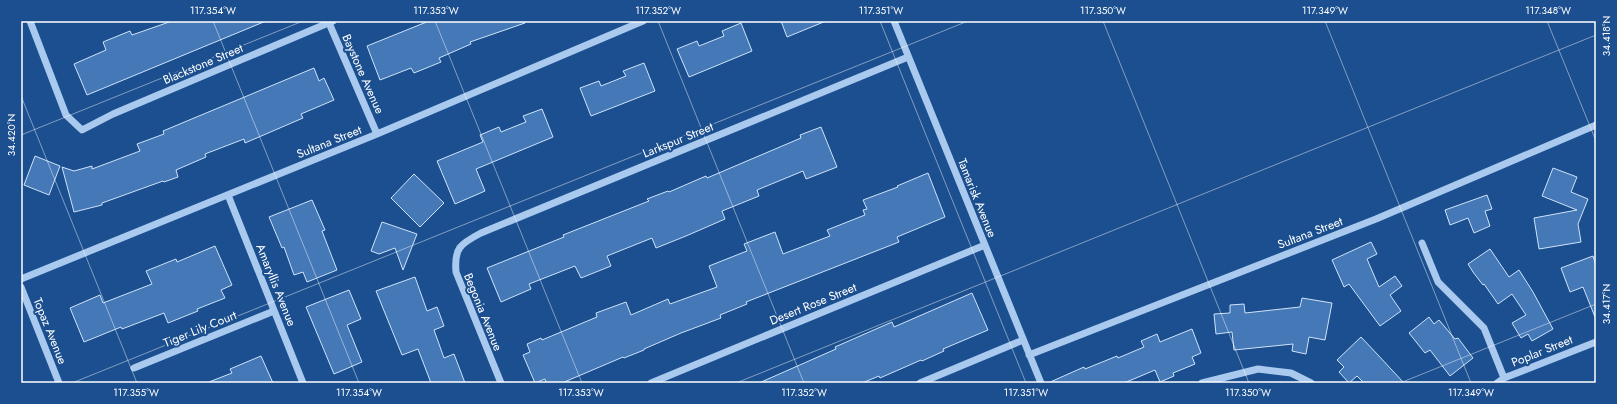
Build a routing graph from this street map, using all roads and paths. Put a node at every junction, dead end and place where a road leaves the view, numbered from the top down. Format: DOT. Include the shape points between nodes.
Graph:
graph roads {
  1 [pos="30,21"];
  2 [pos="643,21"];
  3 [pos="894,21"];
  4 [pos="331,22"];
  5 [pos="908,58"];
  6 [pos="1596,125"];
  7 [pos="377,134"];
  8 [pos="228,195"];
  9 [pos="1422,243"];
  10 [pos="985,245"];
  11 [pos="459,248"];
  12 [pos="21,279"];
  13 [pos="21,288"];
  14 [pos="274,311"];
  15 [pos="1023,340"];
  16 [pos="1596,342"];
  17 [pos="1029,355"];
  18 [pos="134,368"];
  19 [pos="1504,378"];
  20 [pos="59,383"];
  21 [pos="303,383"];
  22 [pos="500,383"];
  23 [pos="650,383"];
  24 [pos="920,383"];
  25 [pos="1040,383"];
  26 [pos="1202,383"];
  27 [pos="1311,383"];
  28 [pos="1497,383"];
  1 -- 4 [label="street, Blackstone Street" via="66,115 82,130 113,114"];
  2 -- 7 [label="street, Sultana Street"];
  3 -- 5 [label="street, Tamarisk Avenue"];
  4 -- 7 [label="street, Baystone Avenue"];
  5 -- 10 [label="street, Tamarisk Avenue"];
  5 -- 11 [label="street, Larkspur Street" via="481,232"];
  6 -- 17 [label="street, Sultana Street" via="1376,219"];
  7 -- 8 [label="street, Sultana Street"];
  8 -- 12 [label="street, Sultana Street"];
  8 -- 14 [label="street, Amaryllis Avenue"];
  9 -- 19 [label="street" via="1438,282 1484,328"];
  10 -- 15 [label="street, Tamarisk Avenue"];
  10 -- 23 [label="street, Desert Rose Street"];
  11 -- 22 [label="street, Begonia Avenue" via="455,259 456,272"];
  13 -- 20 [label="street, Topaz Avenue"];
  14 -- 18 [label="street, Tiger Lily Court"];
  14 -- 21 [label="street, Amaryllis Avenue"];
  15 -- 17 [label="street, Tamarisk Avenue"];
  15 -- 24 [label="street"];
  16 -- 19 [label="street, Poplar Street"];
  17 -- 25 [label="street, Tamarisk Avenue"];
  19 -- 28 [label="street, Poplar Street"];
  26 -- 27 [label="street" via="1258,369 1291,373"];
}
